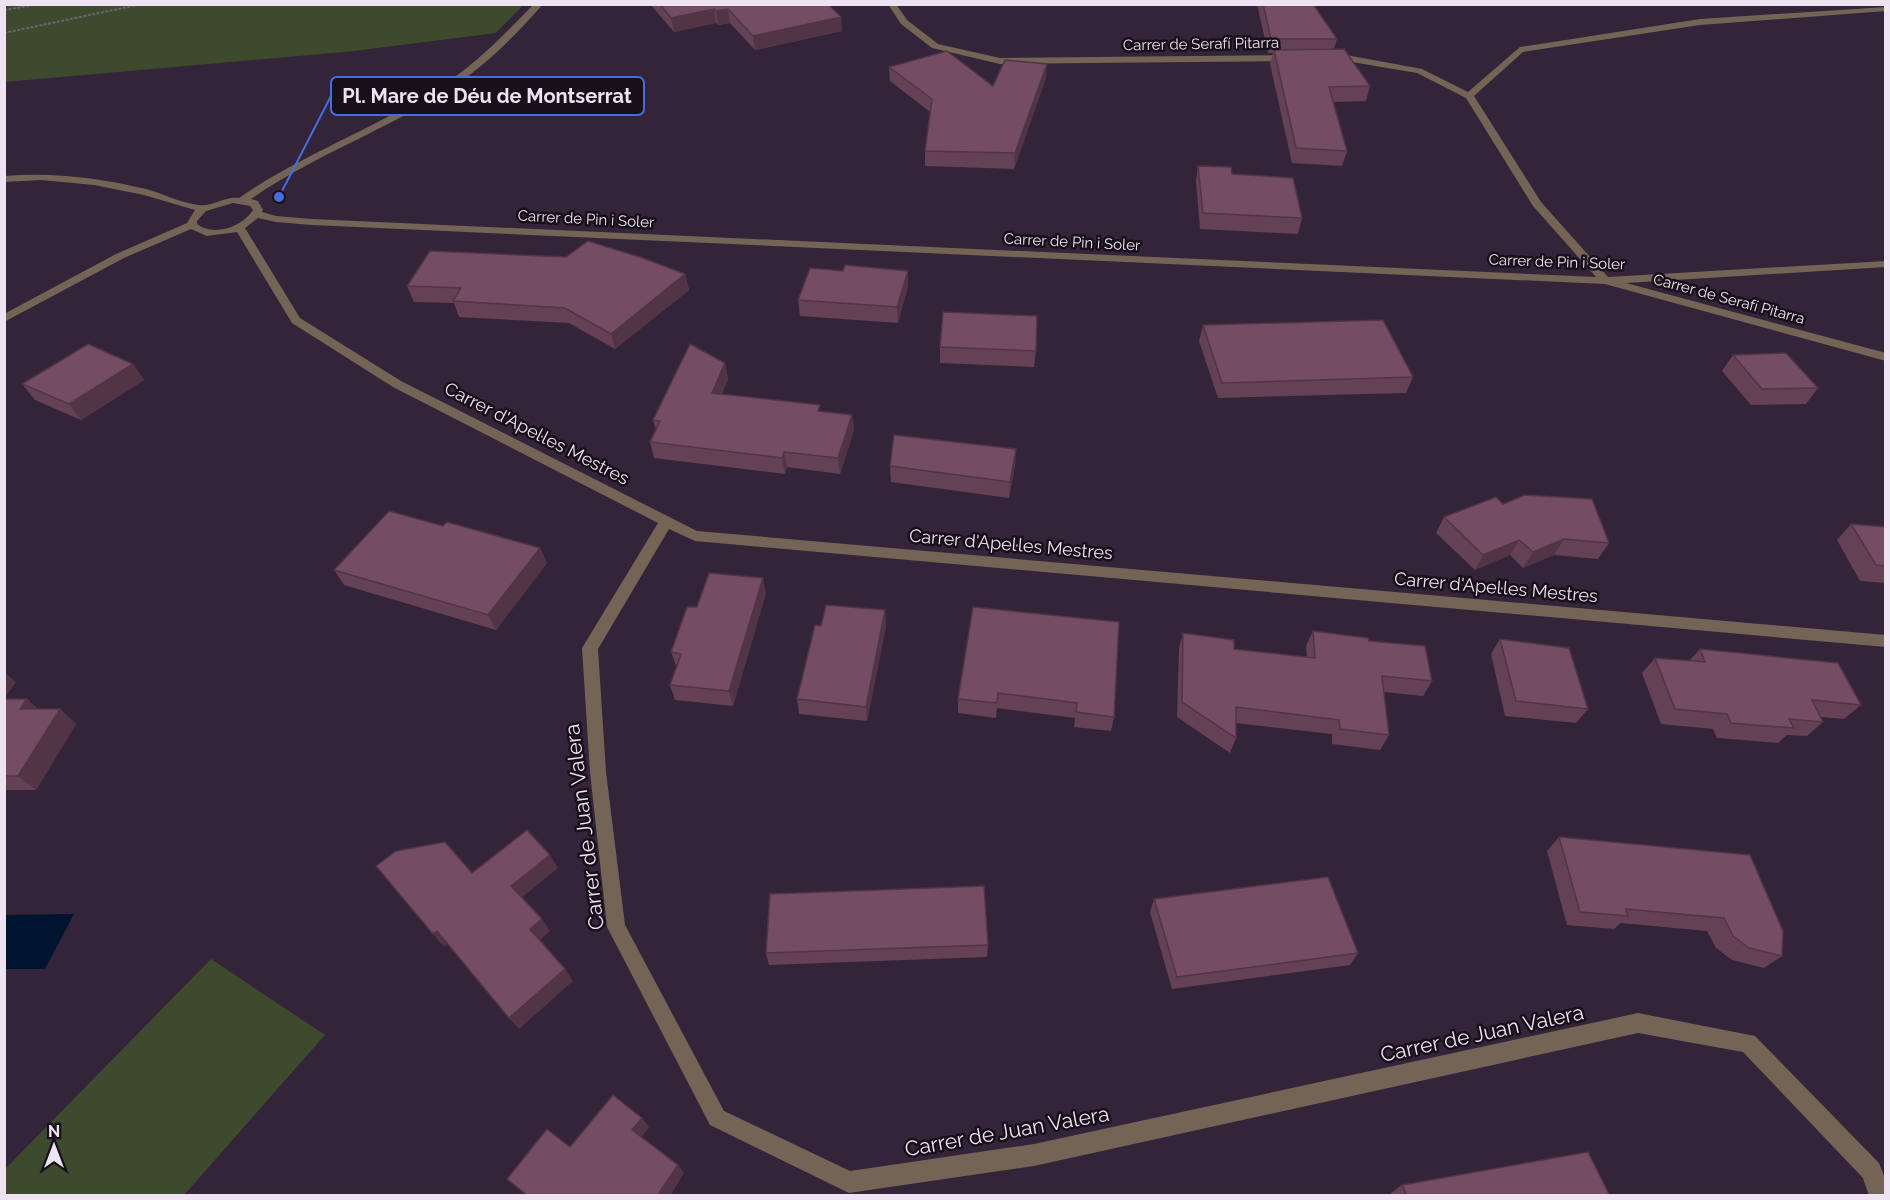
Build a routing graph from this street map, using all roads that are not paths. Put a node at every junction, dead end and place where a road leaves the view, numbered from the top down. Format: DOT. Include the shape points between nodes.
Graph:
graph roads {
  1 [pos="539,4"];
  2 [pos="892,4"];
  3 [pos="1886,9"];
  4 [pos="1303,58"];
  5 [pos="1324,58"];
  6 [pos="1469,96"];
  7 [pos="4,179"];
  8 [pos="243,200"];
  9 [pos="202,209"];
  10 [pos="257,214"];
  11 [pos="192,225"];
  12 [pos="239,227"];
  13 [pos="1886,264"];
  14 [pos="1605,281"];
  15 [pos="4,319"];
  16 [pos="1886,357"];
  17 [pos="667,520"];
  18 [pos="1886,641"];
  19 [pos="1880,1196"];
  1 -- 8 [label="street" via="457,80 288,170"];
  2 -- 4 [label="street, Carrer de Serafí Pitarra" via="904,22 935,46 1000,61"];
  3 -- 6 [label="street" via="1701,22 1520,50"];
  5 -- 6 [label="street" via="1419,71"];
  6 -- 14 [label="street" via="1537,204"];
  7 -- 9 [label="street" via="80,178"];
  8 -- 9 [label="street" via="222,201"];
  8 -- 10 [label="street" via="254,203"];
  9 -- 11 [label="street"];
  10 -- 12 [label="street"];
  10 -- 14 [label="street, Carrer de Pin i Soler" via="276,219 348,223"];
  11 -- 12 [label="street" via="206,232"];
  11 -- 15 [label="street" via="155,238"];
  12 -- 17 [label="street, Carrer d'Apel·les Mestres" via="296,320 397,384"];
  13 -- 14 [label="street, Carrer de Pin i Soler"];
  14 -- 16 [label="street, Carrer de Serafí Pitarra"];
  17 -- 18 [label="street, Carrer d'Apel·les Mestres" via="695,536"];
  17 -- 19 [label="street, Carrer de Juan Valera" via="590,648 598,772 616,927 717,1118 849,1182 1034,1155 1638,1023 1748,1043 1871,1171"];
}
